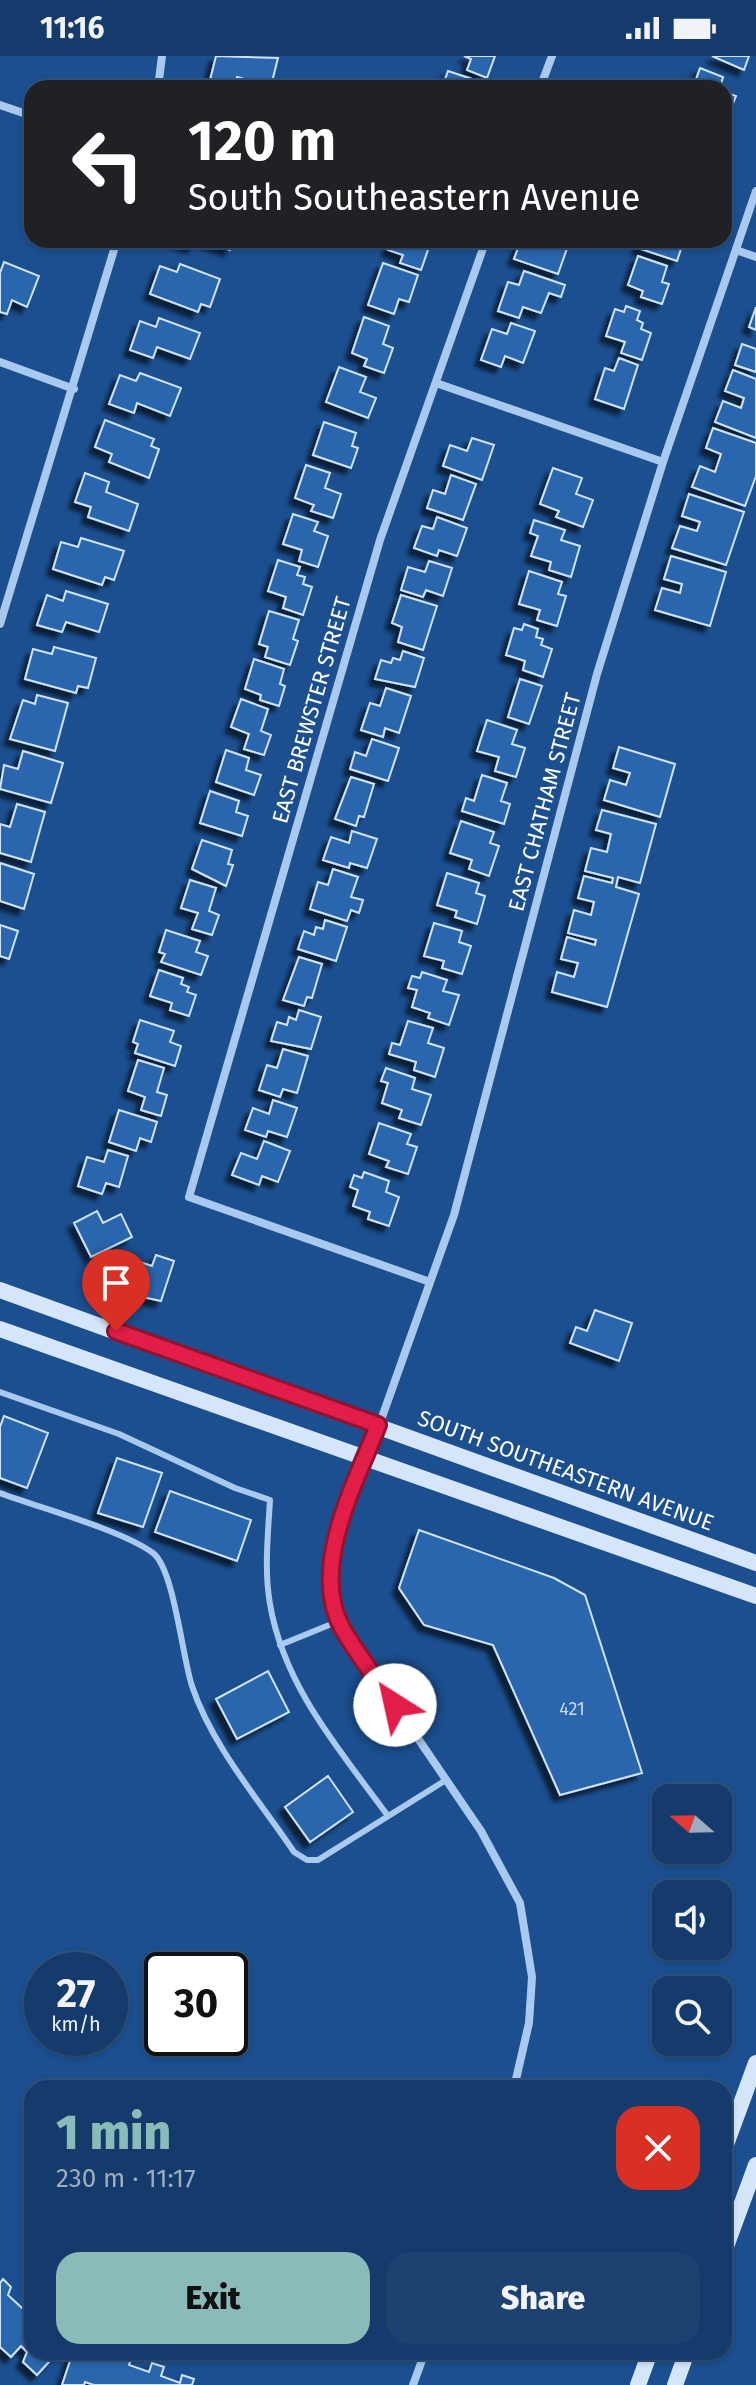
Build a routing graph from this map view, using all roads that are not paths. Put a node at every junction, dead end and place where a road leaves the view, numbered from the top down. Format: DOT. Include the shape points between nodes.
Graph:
graph roads {
  1 [pos="162,56"];
  2 [pos="552,56"];
  3 [pos="159,80"];
  4 [pos="543,80"];
  5 [pos="0,105"];
  6 [pos="24,113"];
  7 [pos="756,191"];
  8 [pos="115,248"];
  9 [pos="483,248"];
  10 [pos="736,250"];
  11 [pos="756,257"];
  12 [pos="0,362"];
  13 [pos="436,383"];
  14 [pos="74,389"];
  15 [pos="663,462"];
  16 [pos="2,611"];
  17 [pos="0,624"];
  18 [pos="430,1282"];
  19 [pos="0,1290"];
  20 [pos="0,1329"];
  21 [pos="0,1392"];
  22 [pos="378,1425"];
  23 [pos="365,1459"];
  24 [pos="0,1493"];
  25 [pos="756,1563"];
  26 [pos="756,1596"];
  27 [pos="339,1621"];
  28 [pos="280,1645"];
  29 [pos="446,1780"];
  30 [pos="388,1816"];
  31 [pos="756,2063"];
  32 [pos="516,2080"];
  33 [pos="732,2128"];
  34 [pos="756,2165"];
  35 [pos="732,2230"];
  36 [pos="422,2360"];
  37 [pos="647,2360"];
  38 [pos="684,2360"];
  39 [pos="413,2385"];
  40 [pos="638,2385"];
  41 [pos="675,2385"];
  1 -- 3 [label="street"];
  2 -- 4 [label="street"];
  5 -- 6 [label="street"];
  7 -- 10 [label="street, EAST CHATHAM STREET"];
  8 -- 14 [label="street"];
  9 -- 13 [label="street, EAST BREWSTER STREET"];
  10 -- 11 [label="street"];
  10 -- 15 [label="street, EAST CHATHAM STREET"];
  12 -- 14 [label="street"];
  13 -- 15 [label="street"];
  13 -- 18 [label="street, EAST BREWSTER STREET" via="380,540 189,1197"];
  14 -- 16 [label="street"];
  15 -- 18 [label="street, EAST CHATHAM STREET" via="597,674 464,1181"];
  16 -- 17 [label="street"];
  18 -- 22 [label="street, EAST CHATHAM STREET"];
  19 -- 22 [label="main road, SOUTH SOUTHEASTERN AVENUE"];
  20 -- 23 [label="main road"];
  21 -- 28 [label="lane" via="119,1434 270,1500 266,1562"];
  22 -- 23 [label="street, EAST CHATHAM STREET"];
  22 -- 25 [label="main road, SOUTH SOUTHEASTERN AVENUE"];
  23 -- 26 [label="main road"];
  23 -- 27 [label="street, EAST CHATHAM STREET" via="334,1552 332,1602"];
  24 -- 30 [label="lane" via="132,1541 155,1555 168,1574 192,1688 215,1735 294,1852 318,1860"];
  27 -- 28 [label="lane"];
  27 -- 29 [label="street"];
  28 -- 30 [label="lane" via="303,1699"];
  29 -- 30 [label="lane"];
  29 -- 32 [label="street" via="508,1874 520,1903 532,1977 529,2023"];
  31 -- 33 [label="main road"];
  34 -- 35 [label="main road"];
  36 -- 39 [label="street"];
  37 -- 40 [label="main road"];
  38 -- 41 [label="main road"];
}
